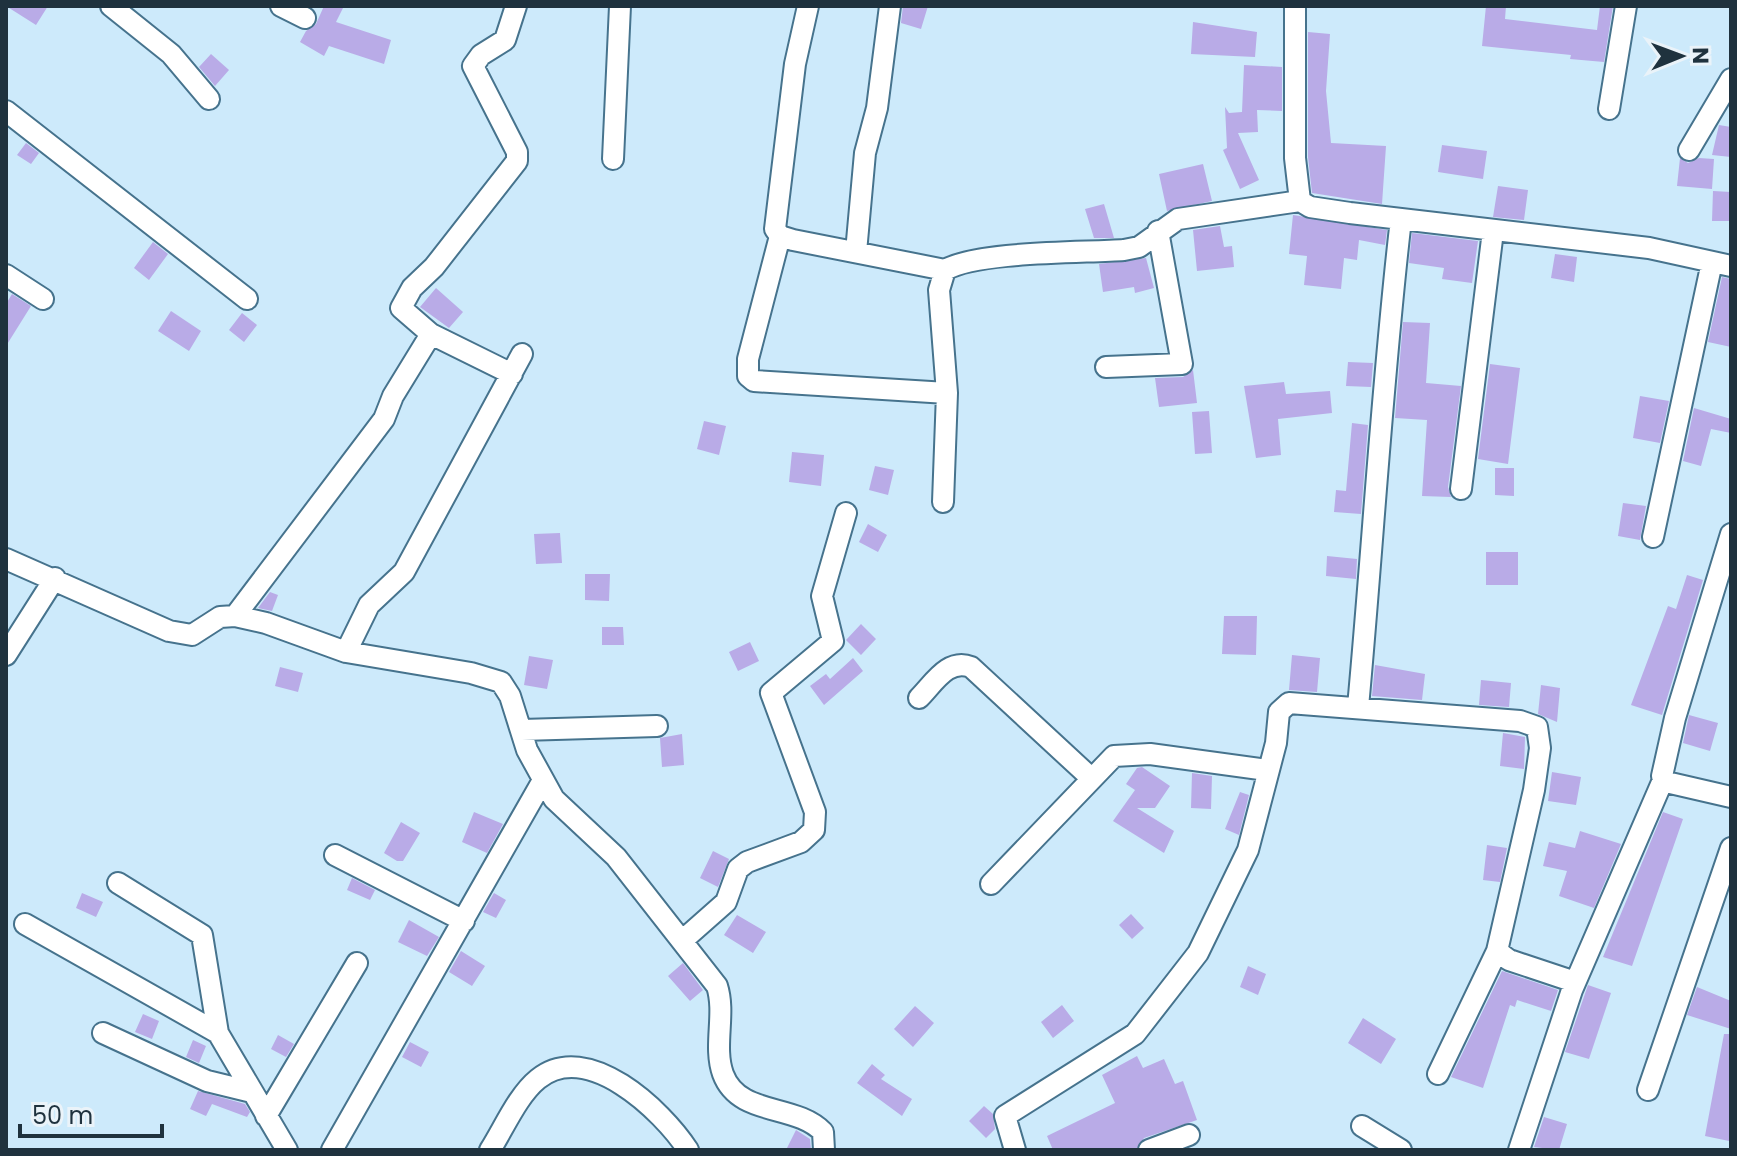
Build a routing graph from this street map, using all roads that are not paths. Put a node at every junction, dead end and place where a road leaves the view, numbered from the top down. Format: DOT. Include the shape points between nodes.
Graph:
graph roads {
  1 [pos="111,6"];
  2 [pos="281,6"];
  3 [pos="516,6"];
  4 [pos="620,6"];
  5 [pos="808,6"];
  6 [pos="890,6"];
  7 [pos="1295,6"];
  8 [pos="1626,6"];
  9 [pos="305,18"];
  10 [pos="1731,79"];
  11 [pos="209,99"];
  12 [pos="1609,109"];
  13 [pos="6,111"];
  14 [pos="1689,150"];
  15 [pos="613,159"];
  16 [pos="1300,201"];
  17 [pos="1401,219"];
  18 [pos="1158,231"];
  19 [pos="1493,231"];
  20 [pos="780,236"];
  21 [pos="856,252"];
  22 [pos="1722,264"];
  23 [pos="945,270"];
  24 [pos="6,275"];
  25 [pos="43,299"];
  26 [pos="247,299"];
  27 [pos="431,334"];
  28 [pos="522,354"];
  29 [pos="1106,367"];
  30 [pos="512,374"];
  31 [pos="947,393"];
  32 [pos="1461,489"];
  33 [pos="943,502"];
  34 [pos="846,513"];
  35 [pos="1731,534"];
  36 [pos="1653,537"];
  37 [pos="6,559"];
  38 [pos="55,578"];
  39 [pos="235,616"];
  40 [pos="346,652"];
  41 [pos="6,655"];
  42 [pos="919,698"];
  43 [pos="1358,707"];
  44 [pos="657,726"];
  45 [pos="522,730"];
  46 [pos="1267,770"];
  47 [pos="1091,778"];
  48 [pos="1663,780"];
  49 [pos="542,782"];
  50 [pos="1731,797"];
  51 [pos="1731,848"];
  52 [pos="335,855"];
  53 [pos="118,883"];
  54 [pos="991,884"];
  55 [pos="464,921"];
  56 [pos="25,924"];
  57 [pos="683,940"];
  58 [pos="1497,951"];
  59 [pos="357,963"];
  60 [pos="1575,982"];
  61 [pos="103,1033"];
  62 [pos="218,1033"];
  63 [pos="1438,1074"];
  64 [pos="1648,1090"];
  65 [pos="252,1092"];
  66 [pos="266,1116"];
  67 [pos="1362,1126"];
  68 [pos="1189,1135"];
  69 [pos="287,1150"];
  70 [pos="332,1150"];
  71 [pos="490,1150"];
  72 [pos="688,1150"];
  73 [pos="824,1150"];
  74 [pos="1015,1150"];
  75 [pos="1149,1150"];
  76 [pos="1401,1150"];
  77 [pos="1519,1150"];
  1 -- 11 [label="street" via="171,54"];
  2 -- 9 [label="street"];
  3 -- 27 [label="street" via="505,40 473,66 517,161 401,308"];
  4 -- 15 [label="street"];
  5 -- 20 [label="street" via="795,64 776,218"];
  6 -- 21 [label="street" via="877,108 865,153"];
  7 -- 16 [label="street"];
  8 -- 12 [label="street"];
  10 -- 14 [label="street"];
  13 -- 26 [label="street"];
  16 -- 17 [label="street" via="1310,207"];
  16 -- 18 [label="street" via="1178,219"];
  17 -- 19 [label="street"];
  17 -- 43 [label="street"];
  18 -- 23 [label="street" via="1139,247 1124,250 986,260"];
  18 -- 29 [label="street" via="1182,364"];
  19 -- 22 [label="street" via="1649,248"];
  19 -- 32 [label="street"];
  20 -- 21 [label="street"];
  20 -- 31 [label="street" via="748,376 754,381"];
  21 -- 23 [label="street"];
  22 -- 36 [label="street"];
  23 -- 31 [label="street" via="939,290"];
  24 -- 25 [label="street"];
  27 -- 30 [label="street"];
  27 -- 39 [label="street" via="384,419"];
  28 -- 30 [label="street"];
  30 -- 40 [label="street" via="404,572 369,605"];
  31 -- 33 [label="street"];
  34 -- 57 [label="street" via="822,596 833,641 771,693 815,812 814,830 801,842 738,869 726,902"];
  35 -- 48 [label="street" via="1675,718"];
  37 -- 38 [label="street"];
  38 -- 39 [label="street" via="169,631 192,635 220,617"];
  38 -- 41 [label="street"];
  39 -- 40 [label="street"];
  40 -- 45 [label="street" via="501,682"];
  42 -- 47 [label="street" via="951,665 971,667"];
  43 -- 46 [label="street" via="1283,706"];
  43 -- 58 [label="street" via="1520,721 1537,727 1534,790"];
  44 -- 45 [label="street"];
  45 -- 49 [label="street"];
  46 -- 47 [label="street" via="1128,754 1114,756"];
  46 -- 74 [label="street" via="1248,850 1198,953 1135,1034 1005,1116"];
  47 -- 54 [label="street"];
  48 -- 50 [label="street"];
  48 -- 60 [label="street"];
  49 -- 55 [label="street"];
  49 -- 57 [label="street" via="616,857"];
  51 -- 64 [label="street"];
  52 -- 55 [label="street"];
  53 -- 62 [label="street" via="202,935"];
  55 -- 70 [label="street"];
  56 -- 62 [label="street"];
  57 -- 73 [label="street" via="717,986 722,1002 724,1078 755,1104 813,1122 823,1132"];
  58 -- 60 [label="street"];
  58 -- 63 [label="street"];
  59 -- 66 [label="street"];
  60 -- 77 [label="street"];
  61 -- 65 [label="street" via="207,1081"];
  62 -- 65 [label="street"];
  65 -- 66 [label="street"];
  66 -- 69 [label="street"];
  67 -- 76 [label="street"];
  68 -- 75 [label="street"];
  71 -- 72 [label="street" via="531,1086 567,1065 594,1070 657,1109"];
}
